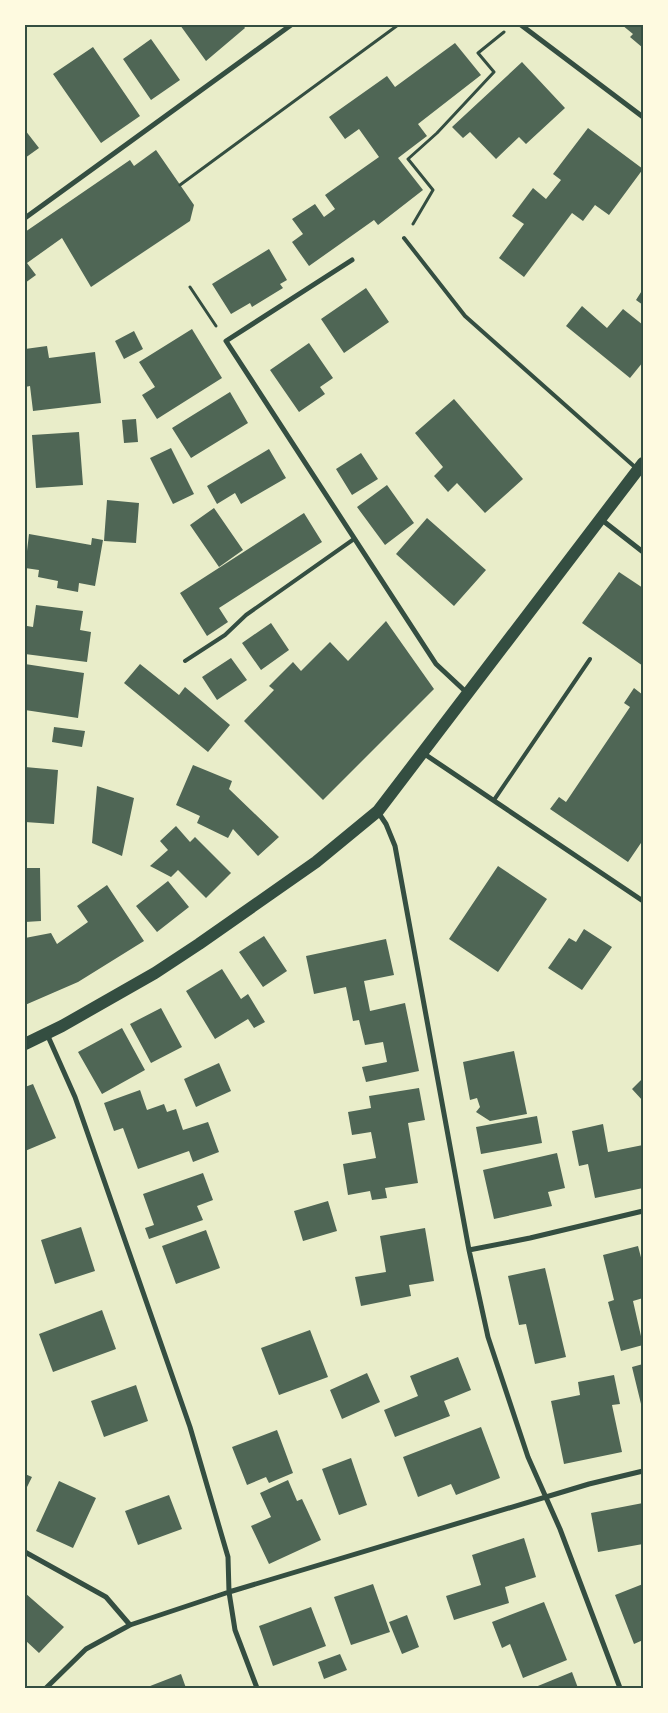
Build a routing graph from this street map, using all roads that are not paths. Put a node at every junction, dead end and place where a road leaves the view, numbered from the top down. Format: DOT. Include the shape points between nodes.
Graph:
graph roads {
  1 [pos="291,25"];
  2 [pos="521,25"];
  3 [pos="643,117"];
  4 [pos="25,218"];
  5 [pos="404,238"];
  6 [pos="352,260"];
  7 [pos="640,466"];
  8 [pos="599,518"];
  9 [pos="354,539"];
  10 [pos="643,552"];
  11 [pos="590,659"];
  12 [pos="185,661"];
  13 [pos="466,692"];
  14 [pos="422,753"];
  15 [pos="494,800"];
  16 [pos="378,811"];
  17 [pos="643,901"];
  18 [pos="47,1034"];
  19 [pos="25,1044"];
  20 [pos="643,1211"];
  21 [pos="469,1250"];
  22 [pos="643,1471"];
  23 [pos="546,1497"];
  24 [pos="25,1552"];
  25 [pos="229,1592"];
  26 [pos="130,1625"];
  27 [pos="46,1688"];
  28 [pos="257,1688"];
  29 [pos="620,1688"];
  1 -- 4 [label="street"];
  2 -- 3 [label="street"];
  5 -- 7 [label="lane" via="465,316"];
  6 -- 9 [label="street" via="226,341"];
  7 -- 8 [label="main road"];
  8 -- 10 [label="street"];
  8 -- 13 [label="main road"];
  9 -- 12 [label="lane"];
  9 -- 13 [label="street" via="436,664"];
  11 -- 15 [label="lane"];
  13 -- 14 [label="main road"];
  14 -- 15 [label="street"];
  14 -- 16 [label="main road"];
  15 -- 17 [label="street"];
  16 -- 18 [label="main road" via="316,862 206,939 155,973"];
  16 -- 21 [label="street" via="396,852"];
  18 -- 19 [label="main road"];
  18 -- 25 [label="street" via="75,1097 190,1427 228,1557"];
  20 -- 21 [label="street"];
  21 -- 23 [label="street" via="488,1337 514,1417"];
  22 -- 23 [label="street"];
  23 -- 25 [label="street"];
  23 -- 29 [label="street"];
  24 -- 26 [label="street" via="106,1597"];
  25 -- 26 [label="street"];
  25 -- 28 [label="street" via="235,1630"];
  26 -- 27 [label="street" via="86,1648"];
}
